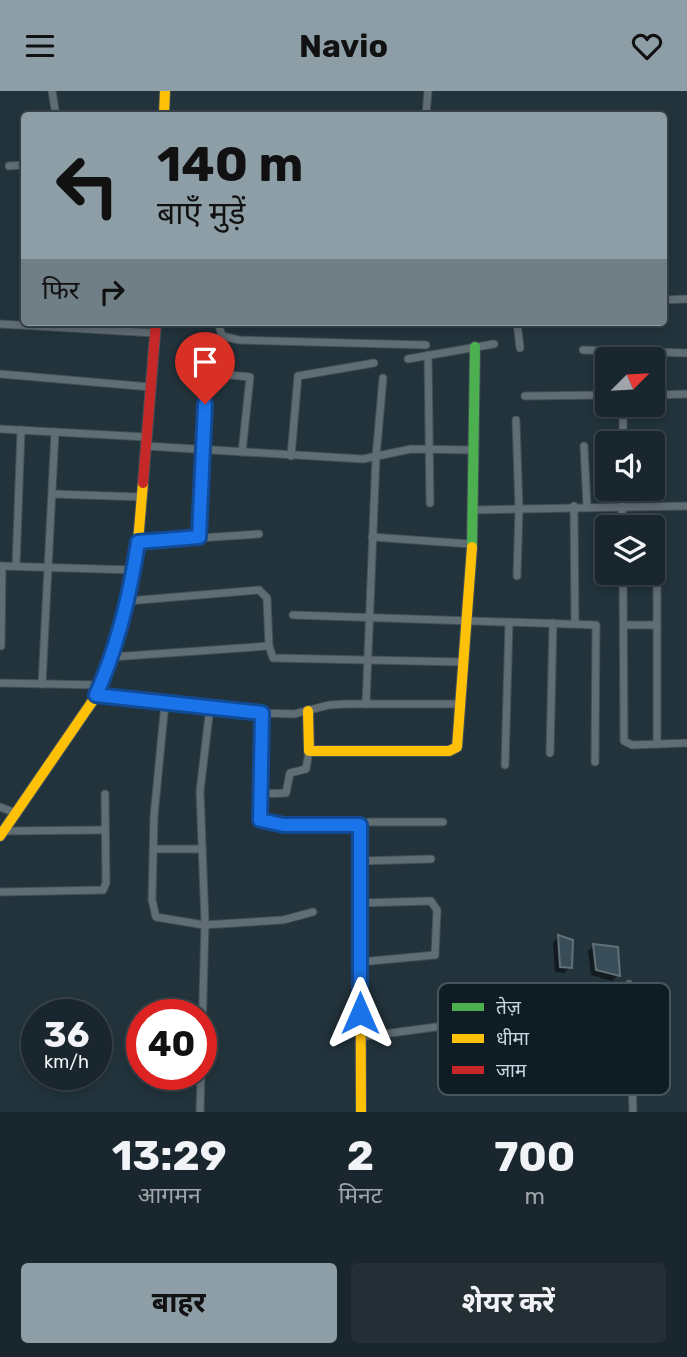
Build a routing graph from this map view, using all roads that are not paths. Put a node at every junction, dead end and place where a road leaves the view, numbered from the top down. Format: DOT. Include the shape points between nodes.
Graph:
graph roads {
  1 [pos="52,91"];
  2 [pos="165,91"];
  3 [pos="428,91"];
  4 [pos="56,112"];
  5 [pos="164,112"];
  6 [pos="426,112"];
  7 [pos="21,165"];
  8 [pos="9,166"];
  9 [pos="687,299"];
  10 [pos="667,300"];
  11 [pos="0,324"];
  12 [pos="21,325"];
  13 [pos="78,326"];
  14 [pos="219,326"];
  15 [pos="517,326"];
  16 [pos="156,328"];
  17 [pos="494,344"];
  18 [pos="426,345"];
  19 [pos="475,347"];
  20 [pos="520,348"];
  21 [pos="583,350"];
  22 [pos="687,353"];
  23 [pos="428,355"];
  24 [pos="408,359"];
  25 [pos="374,363"];
  26 [pos="0,374"];
  27 [pos="383,378"];
  28 [pos="150,387"];
  29 [pos="687,394"];
  30 [pos="595,395"];
  31 [pos="665,395"];
  32 [pos="525,396"];
  33 [pos="516,420"];
  34 [pos="623,420"];
  35 [pos="0,429"];
  36 [pos="21,430"];
  37 [pos="623,431"];
  38 [pos="55,432"];
  39 [pos="146,442"];
  40 [pos="584,446"];
  41 [pos="430,449"];
  42 [pos="203,450"];
  43 [pos="473,450"];
  44 [pos="243,452"];
  45 [pos="290,456"];
  46 [pos="376,457"];
  47 [pos="52,494"];
  48 [pos="142,497"];
  49 [pos="622,501"];
  50 [pos="430,503"];
  51 [pos="574,506"];
  52 [pos="587,506"];
  53 [pos="687,506"];
  54 [pos="622,507"];
  55 [pos="519,509"];
  56 [pos="474,510"];
  57 [pos="622,515"];
  58 [pos="259,534"];
  59 [pos="199,537"];
  60 [pos="372,537"];
  61 [pos="138,542"];
  62 [pos="471,544"];
  63 [pos="1,566"];
  64 [pos="16,566"];
  65 [pos="49,568"];
  66 [pos="133,570"];
  67 [pos="517,576"];
  68 [pos="623,585"];
  69 [pos="657,585"];
  70 [pos="128,601"];
  71 [pos="293,615"];
  72 [pos="368,618"];
  73 [pos="465,621"];
  74 [pos="509,622"];
  75 [pos="553,623"];
  76 [pos="575,624"];
  77 [pos="624,625"];
  78 [pos="657,625"];
  79 [pos="1,646"];
  80 [pos="269,646"];
  81 [pos="111,657"];
  82 [pos="367,659"];
  83 [pos="462,662"];
  84 [pos="0,683"];
  85 [pos="42,684"];
  86 [pos="98,690"];
  87 [pos="165,703"];
  88 [pos="366,704"];
  89 [pos="460,704"];
  90 [pos="210,707"];
  91 [pos="308,711"];
  92 [pos="262,713"];
  93 [pos="687,743"];
  94 [pos="657,744"];
  95 [pos="309,751"];
  96 [pos="550,753"];
  97 [pos="595,762"];
  98 [pos="505,765"];
  99 [pos="105,794"];
  100 [pos="259,794"];
  101 [pos="0,807"];
  102 [pos="16,813"];
  103 [pos="443,822"];
  104 [pos="360,825"];
  105 [pos="104,830"];
  106 [pos="2,834"];
  107 [pos="154,849"];
  108 [pos="202,849"];
  109 [pos="431,859"];
  110 [pos="360,861"];
  111 [pos="0,892"];
  112 [pos="360,903"];
  113 [pos="313,912"];
  114 [pos="204,925"];
  115 [pos="360,963"];
  116 [pos="202,999"];
  117 [pos="436,1027"];
  118 [pos="360,1038"];
  119 [pos="201,1090"];
  120 [pos="200,1112"];
  121 [pos="361,1112"];
  1 -- 4 [label="street"];
  2 -- 5 [label="street"];
  3 -- 6 [label="street"];
  7 -- 8 [label="street"];
  9 -- 10 [label="street"];
  11 -- 12 [label="street"];
  13 -- 16 [label="street"];
  14 -- 18 [label="street" via="222,336 239,339"];
  15 -- 20 [label="street"];
  16 -- 28 [label="street"];
  17 -- 19 [label="street"];
  19 -- 23 [label="street"];
  19 -- 43 [label="street"];
  21 -- 22 [label="street"];
  23 -- 24 [label="street"];
  23 -- 41 [label="street"];
  25 -- 45 [label="street" via="298,376"];
  26 -- 28 [label="street"];
  27 -- 46 [label="street"];
  28 -- 39 [label="street"];
  29 -- 31 [label="street"];
  30 -- 32 [label="street"];
  33 -- 55 [label="street"];
  34 -- 37 [label="street"];
  35 -- 36 [label="street"];
  36 -- 38 [label="street"];
  36 -- 64 [label="street"];
  38 -- 39 [label="street"];
  38 -- 47 [label="street"];
  39 -- 42 [label="street"];
  39 -- 48 [label="street"];
  40 -- 52 [label="street"];
  41 -- 43 [label="street"];
  41 -- 46 [label="street"];
  41 -- 50 [label="street"];
  42 -- 44 [label="street"];
  42 -- 44 [label="street" via="206,381 211,373 250,377"];
  42 -- 59 [label="street"];
  43 -- 56 [label="street"];
  44 -- 45 [label="street"];
  45 -- 46 [label="street"];
  46 -- 60 [label="street"];
  47 -- 48 [label="street"];
  47 -- 65 [label="street"];
  48 -- 61 [label="street"];
  49 -- 54 [label="street"];
  51 -- 52 [label="street"];
  51 -- 55 [label="street"];
  51 -- 76 [label="street"];
  52 -- 54 [label="street"];
  53 -- 54 [label="street"];
  54 -- 57 [label="street"];
  55 -- 56 [label="street"];
  55 -- 67 [label="street"];
  56 -- 62 [label="street"];
  58 -- 59 [label="street"];
  59 -- 61 [label="street"];
  60 -- 62 [label="street"];
  60 -- 72 [label="street"];
  61 -- 66 [label="street"];
  62 -- 73 [label="street"];
  63 -- 64 [label="street"];
  63 -- 79 [label="street"];
  64 -- 65 [label="street"];
  65 -- 66 [label="street"];
  65 -- 85 [label="street"];
  66 -- 70 [label="street"];
  68 -- 77 [label="street"];
  69 -- 78 [label="street"];
  70 -- 80 [label="street" via="260,590 267,598"];
  70 -- 81 [label="street"];
  71 -- 72 [label="street"];
  72 -- 73 [label="street"];
  72 -- 82 [label="street"];
  73 -- 74 [label="street"];
  73 -- 83 [label="street"];
  74 -- 75 [label="street"];
  74 -- 98 [label="street"];
  75 -- 76 [label="street"];
  75 -- 96 [label="street"];
  76 -- 97 [label="street" via="594,624 598,629"];
  77 -- 78 [label="street"];
  77 -- 94 [label="street" via="624,741"];
  78 -- 94 [label="street"];
  80 -- 81 [label="street"];
  80 -- 82 [label="street" via="273,658"];
  81 -- 86 [label="street"];
  82 -- 83 [label="street"];
  82 -- 88 [label="street"];
  83 -- 89 [label="street"];
  84 -- 85 [label="street"];
  85 -- 86 [label="street"];
  86 -- 87 [label="street"];
  86 -- 102 [label="street"];
  87 -- 90 [label="street"];
  87 -- 107 [label="street"];
  88 -- 89 [label="street"];
  88 -- 91 [label="street"];
  89 -- 95 [label="street" via="458,744 453,750"];
  90 -- 92 [label="street"];
  90 -- 108 [label="street" via="201,771"];
  91 -- 92 [label="street"];
  91 -- 95 [label="street"];
  92 -- 100 [label="street"];
  93 -- 94 [label="street"];
  95 -- 100 [label="street" via="306,769 290,773 287,792"];
  99 -- 105 [label="street"];
  100 -- 104 [label="street" via="258,816 269,825"];
  101 -- 102 [label="street"];
  102 -- 106 [label="street"];
  103 -- 104 [label="street"];
  104 -- 110 [label="street"];
  105 -- 106 [label="street"];
  105 -- 111 [label="street" via="103,890"];
  107 -- 108 [label="street"];
  107 -- 114 [label="street" via="156,917"];
  108 -- 114 [label="street"];
  109 -- 110 [label="street"];
  110 -- 112 [label="street"];
  112 -- 115 [label="street"];
  112 -- 115 [label="street" via="431,901 437,910 435,955"];
  113 -- 114 [label="street" via="283,921"];
  114 -- 116 [label="street"];
  115 -- 118 [label="street"];
  117 -- 118 [label="street"];
  118 -- 121 [label="street"];
  119 -- 120 [label="street"];
}
